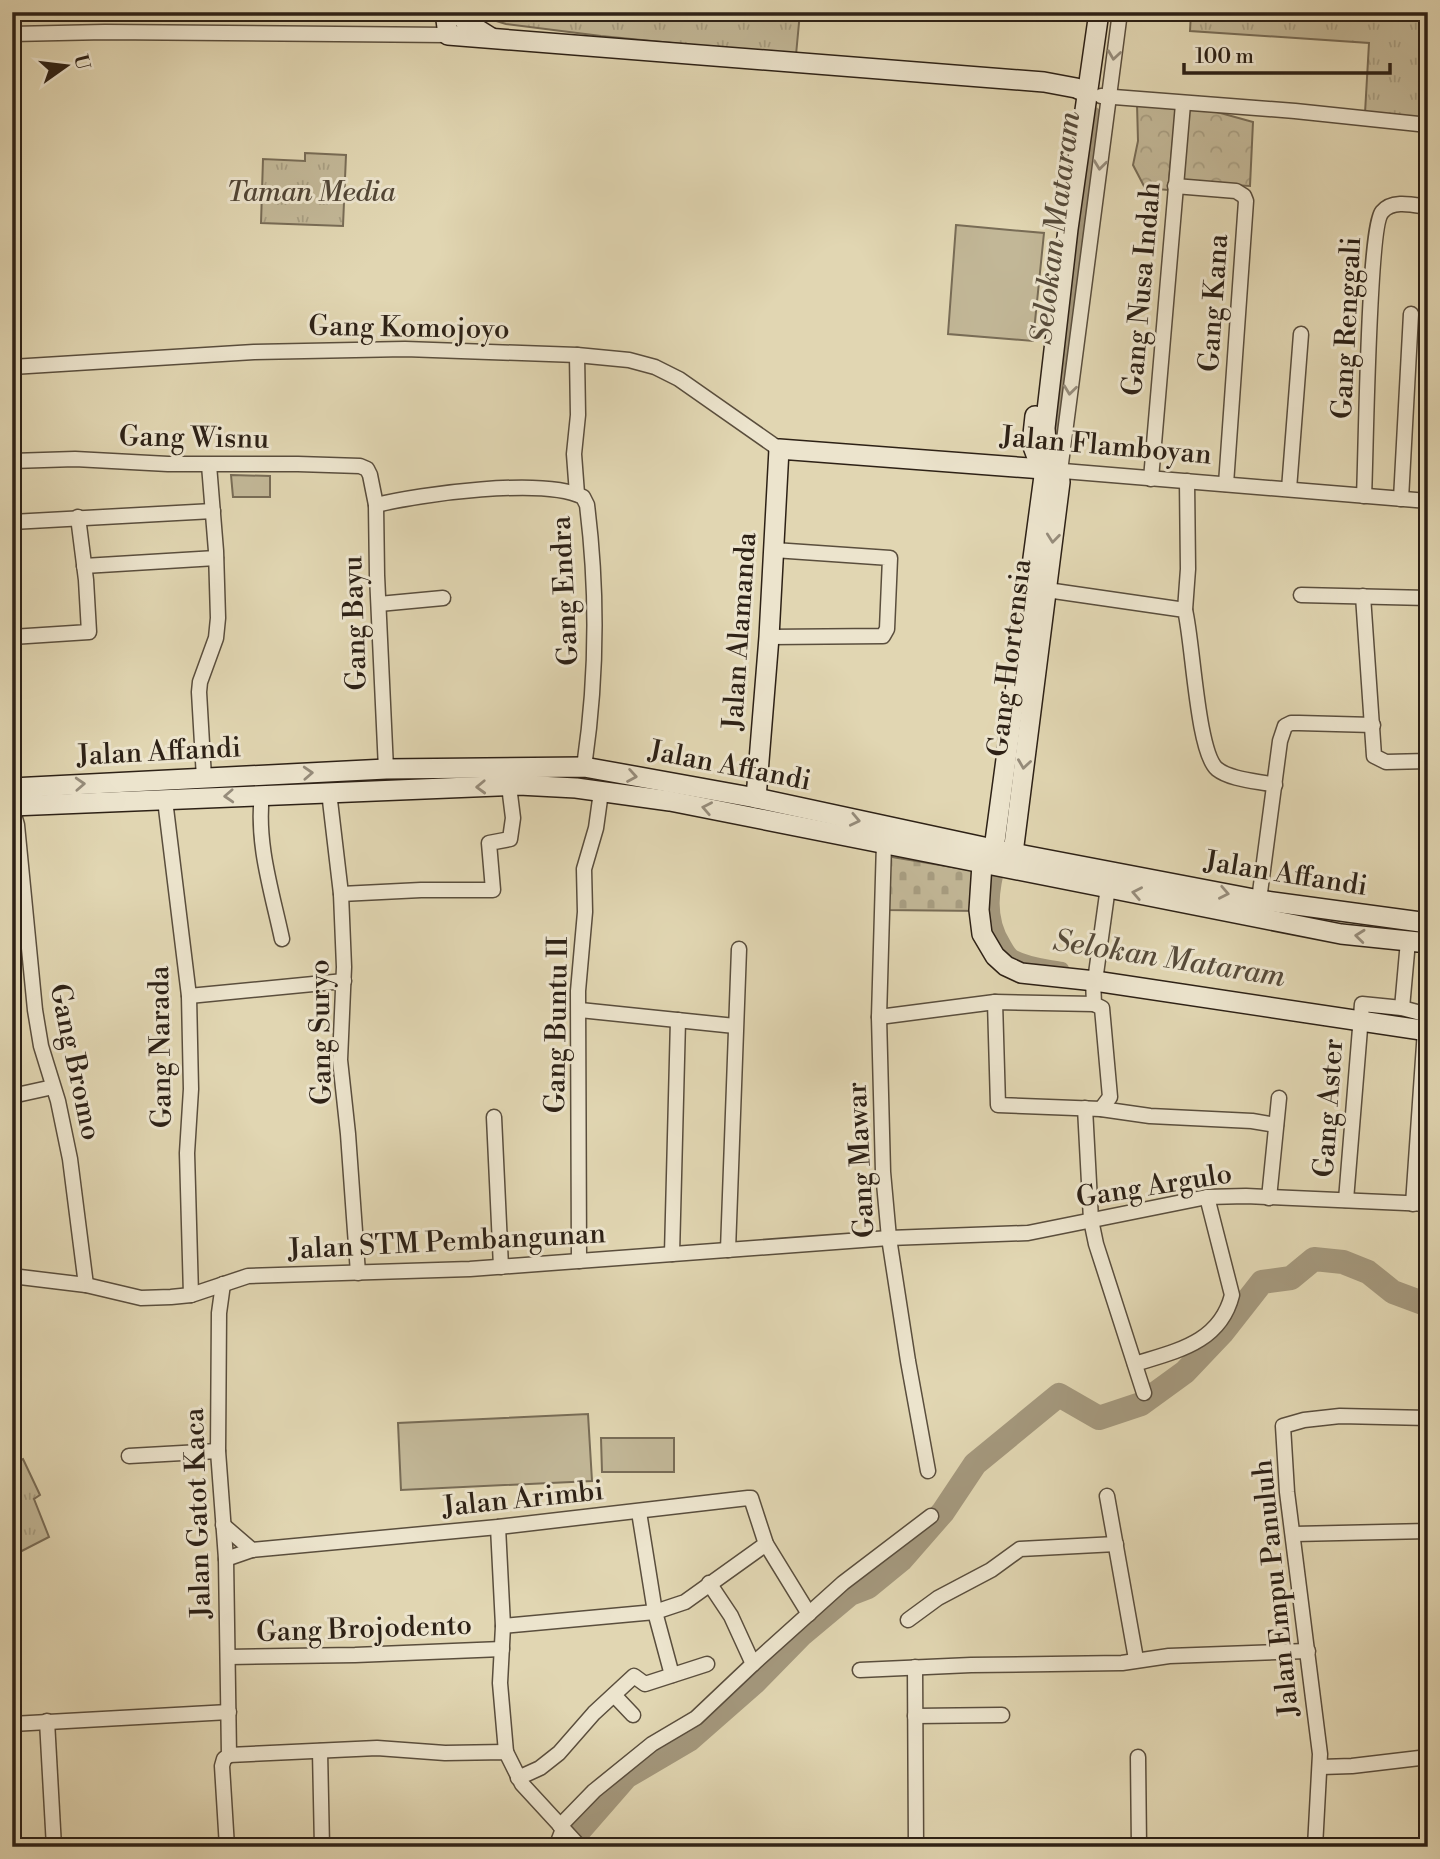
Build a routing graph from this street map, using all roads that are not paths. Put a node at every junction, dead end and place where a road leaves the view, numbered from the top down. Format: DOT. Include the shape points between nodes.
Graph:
graph roads {
  1 [pos="445,12"];
  2 [pos="458,12"];
  3 [pos="1087,12"];
  4 [pos="1099,12"];
  5 [pos="1120,12"];
  6 [pos="12,34"];
  7 [pos="448,35"];
  8 [pos="491,37"];
  9 [pos="1094,94"];
  10 [pos="1183,104"];
  11 [pos="1428,125"];
  12 [pos="1175,186"];
  13 [pos="1428,207"];
  14 [pos="1411,314"];
  15 [pos="1301,334"];
  16 [pos="577,355"];
  17 [pos="12,367"];
  18 [pos="779,449"];
  19 [pos="12,461"];
  20 [pos="209,465"];
  21 [pos="1054,470"];
  22 [pos="370,475"];
  23 [pos="1151,479"];
  24 [pos="1186,481"];
  25 [pos="1226,484"];
  26 [pos="1289,489"];
  27 [pos="577,494"];
  28 [pos="1364,496"];
  29 [pos="1401,499"];
  30 [pos="1428,501"];
  31 [pos="376,505"];
  32 [pos="214,511"];
  33 [pos="78,517"];
  34 [pos="12,522"];
  35 [pos="774,551"];
  36 [pos="216,558"];
  37 [pos="84,566"];
  38 [pos="1047,590"];
  39 [pos="1301,595"];
  40 [pos="1363,596"];
  41 [pos="443,598"];
  42 [pos="1428,598"];
  43 [pos="379,604"];
  44 [pos="1185,610"];
  45 [pos="12,637"];
  46 [pos="769,637"];
  47 [pos="1373,725"];
  48 [pos="1428,761"];
  49 [pos="583,766"];
  50 [pos="386,769"];
  51 [pos="204,778"];
  52 [pos="515,780"];
  53 [pos="1275,785"];
  54 [pos="12,788"];
  55 [pos="329,792"];
  56 [pos="601,792"];
  57 [pos="262,794"];
  58 [pos="165,800"];
  59 [pos="12,807"];
  60 [pos="754,808"];
  61 [pos="884,843"];
  62 [pos="998,861"];
  63 [pos="1108,887"];
  64 [pos="341,894"];
  65 [pos="1259,900"];
  66 [pos="1415,929"];
  67 [pos="282,939"];
  68 [pos="1428,943"];
  69 [pos="739,948"];
  70 [pos="1095,976"];
  71 [pos="344,981"];
  72 [pos="188,996"];
  73 [pos="995,1002"];
  74 [pos="1094,1004"];
  75 [pos="1402,1008"];
  76 [pos="580,1010"];
  77 [pos="1360,1014"];
  78 [pos="879,1017"];
  79 [pos="678,1020"];
  80 [pos="735,1026"];
  81 [pos="1427,1026"];
  82 [pos="53,1087"];
  83 [pos="12,1096"];
  84 [pos="1279,1098"];
  85 [pos="1085,1108"];
  86 [pos="1101,1109"];
  87 [pos="494,1117"];
  88 [pos="1276,1125"];
  89 [pos="1207,1197"];
  90 [pos="1269,1198"];
  91 [pos="1346,1200"];
  92 [pos="1420,1204"];
  93 [pos="1091,1220"];
  94 [pos="889,1238"];
  95 [pos="728,1250"];
  96 [pos="672,1254"];
  97 [pos="579,1261"];
  98 [pos="501,1266"];
  99 [pos="358,1273"];
  100 [pos="12,1276"];
  101 [pos="223,1284"];
  102 [pos="86,1285"];
  103 [pos="207,1290"];
  104 [pos="191,1295"];
  105 [pos="219,1312"];
  106 [pos="1135,1364"];
  107 [pos="1144,1393"];
  108 [pos="1428,1418"];
  109 [pos="218,1451"];
  110 [pos="129,1456"];
  111 [pos="928,1471"];
  112 [pos="1107,1496"];
  113 [pos="639,1512"];
  114 [pos="931,1516"];
  115 [pos="223,1525"];
  116 [pos="498,1527"];
  117 [pos="1428,1531"];
  118 [pos="1294,1534"];
  119 [pos="766,1544"];
  120 [pos="1115,1544"];
  121 [pos="252,1550"];
  122 [pos="226,1559"];
  123 [pos="709,1583"];
  124 [pos="654,1612"];
  125 [pos="809,1614"];
  126 [pos="908,1620"];
  127 [pos="503,1626"];
  128 [pos="502,1649"];
  129 [pos="1308,1651"];
  130 [pos="228,1657"];
  131 [pos="1136,1659"];
  132 [pos="707,1664"];
  133 [pos="753,1664"];
  134 [pos="915,1667"];
  135 [pos="860,1670"];
  136 [pos="672,1675"];
  137 [pos="614,1695"];
  138 [pos="229,1712"];
  139 [pos="633,1715"];
  140 [pos="1002,1715"];
  141 [pos="915,1716"];
  142 [pos="47,1721"];
  143 [pos="12,1724"];
  144 [pos="320,1751"];
  145 [pos="506,1752"];
  146 [pos="229,1755"];
  147 [pos="1138,1757"];
  148 [pos="1428,1757"];
  149 [pos="1321,1767"];
  150 [pos="518,1778"];
  151 [pos="562,1828"];
  152 [pos="54,1847"];
  153 [pos="227,1847"];
  154 [pos="321,1847"];
  155 [pos="556,1847"];
  156 [pos="580,1847"];
  157 [pos="916,1847"];
  158 [pos="1139,1847"];
  159 [pos="1315,1847"];
  1 -- 7 [label="main road"];
  2 -- 8 [label="main road"];
  3 -- 9 [label="main road"];
  4 -- 9 [label="main road"];
  5 -- 9 [label="street, one-way"];
  6 -- 7 [label="street"];
  7 -- 8 [label="main road"];
  8 -- 9 [label="main road" via="1044,82"];
  9 -- 10 [label="street"];
  9 -- 21 [label="street, one-way"];
  9 -- 21 [label="main road" via="1032,435 1034,454"];
  10 -- 11 [label="street"];
  10 -- 12 [label="street, Gang Nusa Indah"];
  12 -- 23 [label="street, Gang Nusa Indah"];
  12 -- 25 [label="street, Gang Kana" via="1236,191 1246,201"];
  13 -- 28 [label="street, Gang Renggali" via="1396,204 1386,208 1377,222"];
  14 -- 29 [label="street"];
  15 -- 26 [label="street"];
  16 -- 17 [label="street, Gang Komojoyo" via="405,349 254,352"];
  16 -- 18 [label="street, Gang Komojoyo" via="655,367"];
  16 -- 27 [label="street" via="573,454"];
  18 -- 21 [label="main road, Jalan Flamboyan"];
  18 -- 35 [label="main road, Jalan Alamanda"];
  19 -- 20 [label="street, Gang Wisnu"];
  20 -- 22 [label="street, Gang Wisnu" via="360,466"];
  20 -- 32 [label="street"];
  21 -- 23 [label="street, Jalan Flamboyan"];
  21 -- 38 [label="main road, Gang Hortensia, one-way" via="1059,482"];
  21 -- 62 [label="main road, Gang Hortensia"];
  22 -- 31 [label="street, Gang Bayu"];
  23 -- 24 [label="street, Jalan Flamboyan"];
  24 -- 25 [label="street, Jalan Flamboyan"];
  24 -- 44 [label="street"];
  25 -- 26 [label="street, Jalan Flamboyan"];
  26 -- 28 [label="street, Jalan Flamboyan"];
  27 -- 31 [label="street, Gang Endra" via="549,488 468,490"];
  27 -- 49 [label="street, Gang Endra" via="587,505 596,599 593,686"];
  28 -- 29 [label="street, Jalan Flamboyan"];
  29 -- 30 [label="street, Jalan Flamboyan"];
  31 -- 43 [label="street, Gang Bayu"];
  32 -- 33 [label="street"];
  32 -- 36 [label="street"];
  33 -- 34 [label="street"];
  33 -- 37 [label="street"];
  35 -- 46 [label="main road, Jalan Alamanda"];
  35 -- 46 [label="street" via="890,558 887,629 883,636"];
  36 -- 37 [label="street"];
  36 -- 51 [label="street" via="216,638 199,692"];
  37 -- 45 [label="street" via="89,632"];
  38 -- 44 [label="street"];
  38 -- 62 [label="main road, Gang Hortensia, one-way"];
  39 -- 40 [label="street"];
  40 -- 42 [label="street"];
  40 -- 47 [label="street"];
  41 -- 43 [label="street"];
  43 -- 50 [label="street, Gang Bayu"];
  44 -- 53 [label="street" via="1209,757 1220,771"];
  46 -- 60 [label="main road, Jalan Alamanda"];
  47 -- 48 [label="street" via="1374,756 1405,763"];
  47 -- 53 [label="street" via="1285,726"];
  49 -- 52 [label="main road, Jalan Affandi"];
  49 -- 60 [label="main road, Jalan Affandi, one-way"];
  51 -- 50 [label="main road, Jalan Affandi, one-way"];
  50 -- 52 [label="main road, Jalan Affandi"];
  54 -- 51 [label="main road, Jalan Affandi, one-way"];
  52 -- 55 [label="main road, Jalan Affandi, one-way"];
  52 -- 56 [label="main road, Jalan Affandi"];
  52 -- 64 [label="street" via="510,839 489,843 493,890"];
  53 -- 65 [label="street"];
  55 -- 57 [label="main road, Jalan Affandi"];
  55 -- 64 [label="street, Gang Suryo"];
  60 -- 56 [label="main road, Jalan Affandi, one-way"];
  56 -- 76 [label="street, Gang Buntu II" via="584,869"];
  57 -- 58 [label="main road, Jalan Affandi, one-way"];
  57 -- 67 [label="street" via="262,838"];
  58 -- 59 [label="main road, Jalan Affandi"];
  58 -- 72 [label="street, Gang Narada"];
  59 -- 82 [label="street, Gang Bromo" via="34,1010"];
  60 -- 61 [label="main road, Jalan Affandi"];
  60 -- 62 [label="main road, Jalan Affandi, one-way"];
  61 -- 62 [label="main road, Jalan Affandi"];
  61 -- 78 [label="street, Gang Mawar"];
  62 -- 63 [label="main road, Jalan Affandi"];
  62 -- 65 [label="main road, Jalan Affandi, one-way"];
  62 -- 70 [label="main road" via="979,911 982,934 995,956 1021,973"];
  66 -- 63 [label="main road, Jalan Affandi, one-way" via="1341,934"];
  63 -- 70 [label="street"];
  64 -- 71 [label="street, Gang Suryo"];
  65 -- 66 [label="main road, Jalan Affandi"];
  66 -- 68 [label="main road, Jalan Affandi"];
  66 -- 75 [label="street"];
  69 -- 80 [label="street"];
  70 -- 74 [label="street"];
  70 -- 77 [label="main road"];
  71 -- 72 [label="street"];
  71 -- 99 [label="street, Gang Suryo" via="340,1060"];
  72 -- 104 [label="street, Gang Narada"];
  73 -- 74 [label="street"];
  73 -- 78 [label="street"];
  73 -- 85 [label="street" via="998,1105"];
  74 -- 86 [label="street" via="1102,1008 1110,1097"];
  75 -- 77 [label="street"];
  75 -- 81 [label="street"];
  76 -- 79 [label="street"];
  76 -- 97 [label="street, Gang Buntu II"];
  77 -- 81 [label="main road"];
  77 -- 91 [label="street, Gang Aster"];
  78 -- 94 [label="street, Gang Mawar"];
  79 -- 80 [label="street"];
  79 -- 96 [label="street"];
  80 -- 95 [label="street"];
  81 -- 92 [label="street"];
  82 -- 83 [label="street"];
  82 -- 102 [label="street, Gang Bromo" via="70,1159"];
  84 -- 88 [label="street"];
  85 -- 86 [label="street"];
  85 -- 93 [label="street"];
  86 -- 88 [label="street"];
  87 -- 98 [label="street"];
  88 -- 90 [label="street"];
  89 -- 90 [label="street, Gang Argulo"];
  89 -- 93 [label="street, Gang Argulo"];
  89 -- 106 [label="street" via="1232,1295 1229,1310 1202,1340"];
  90 -- 91 [label="street, Gang Argulo"];
  91 -- 92 [label="street, Gang Argulo"];
  93 -- 94 [label="street, Gang Argulo" via="1028,1233"];
  93 -- 106 [label="street"];
  94 -- 95 [label="street, Jalan STM Pembangunan"];
  94 -- 111 [label="street, Gang Mawar"];
  95 -- 96 [label="street, Jalan STM Pembangunan"];
  96 -- 97 [label="street, Jalan STM Pembangunan"];
  97 -- 98 [label="street, Jalan STM Pembangunan"];
  98 -- 99 [label="street, Jalan STM Pembangunan"];
  99 -- 101 [label="street, Jalan STM Pembangunan" via="248,1276"];
  100 -- 102 [label="street, Jalan STM Pembangunan"];
  101 -- 103 [label="street, Jalan STM Pembangunan"];
  101 -- 105 [label="street, Jalan Gatot Kaca"];
  102 -- 104 [label="street, Jalan STM Pembangunan" via="141,1298"];
  103 -- 104 [label="street, Jalan STM Pembangunan"];
  103 -- 105 [label="street, Jalan Gatot Kaca"];
  105 -- 109 [label="street, Jalan Gatot Kaca"];
  106 -- 107 [label="street"];
  108 -- 118 [label="street, Jalan Empu Panuluh" via="1340,1416 1283,1426"];
  109 -- 110 [label="street"];
  109 -- 115 [label="street, Jalan Gatot Kaca"];
  112 -- 120 [label="street"];
  113 -- 116 [label="street, Jalan Arimbi"];
  113 -- 119 [label="street, Jalan Arimbi" via="751,1498"];
  113 -- 124 [label="street"];
  114 -- 125 [label="street"];
  115 -- 121 [label="street"];
  115 -- 122 [label="street, Jalan Gatot Kaca"];
  116 -- 121 [label="street, Jalan Arimbi"];
  116 -- 127 [label="street"];
  117 -- 118 [label="street"];
  118 -- 129 [label="street, Jalan Empu Panuluh"];
  119 -- 123 [label="street"];
  119 -- 125 [label="street"];
  120 -- 126 [label="street" via="1020,1549"];
  120 -- 131 [label="street"];
  121 -- 122 [label="street, Jalan Arimbi"];
  122 -- 130 [label="street, Jalan Gatot Kaca"];
  123 -- 124 [label="street" via="685,1602"];
  123 -- 133 [label="street"];
  124 -- 127 [label="street"];
  124 -- 136 [label="street"];
  125 -- 133 [label="street"];
  127 -- 128 [label="street"];
  128 -- 130 [label="street, Gang Brojodento"];
  128 -- 145 [label="street"];
  129 -- 131 [label="street"];
  129 -- 149 [label="street, Jalan Empu Panuluh"];
  130 -- 138 [label="street, Jalan Gatot Kaca"];
  131 -- 134 [label="street"];
  132 -- 136 [label="street"];
  133 -- 151 [label="street" via="696,1718 652,1744 594,1791"];
  134 -- 135 [label="street"];
  134 -- 141 [label="street"];
  136 -- 137 [label="street" via="645,1684 634,1676"];
  137 -- 139 [label="street"];
  137 -- 150 [label="street" via="559,1753"];
  138 -- 142 [label="street"];
  138 -- 146 [label="street, Jalan Gatot Kaca"];
  140 -- 141 [label="street"];
  141 -- 157 [label="street"];
  142 -- 143 [label="street"];
  142 -- 152 [label="street"];
  144 -- 145 [label="street"];
  144 -- 146 [label="street"];
  144 -- 154 [label="street"];
  145 -- 150 [label="street"];
  146 -- 153 [label="street, Jalan Gatot Kaca" via="222,1766"];
  147 -- 158 [label="street"];
  148 -- 149 [label="street"];
  149 -- 159 [label="street, Jalan Empu Panuluh"];
  150 -- 151 [label="street"];
  151 -- 155 [label="street"];
  151 -- 156 [label="street"];
}
